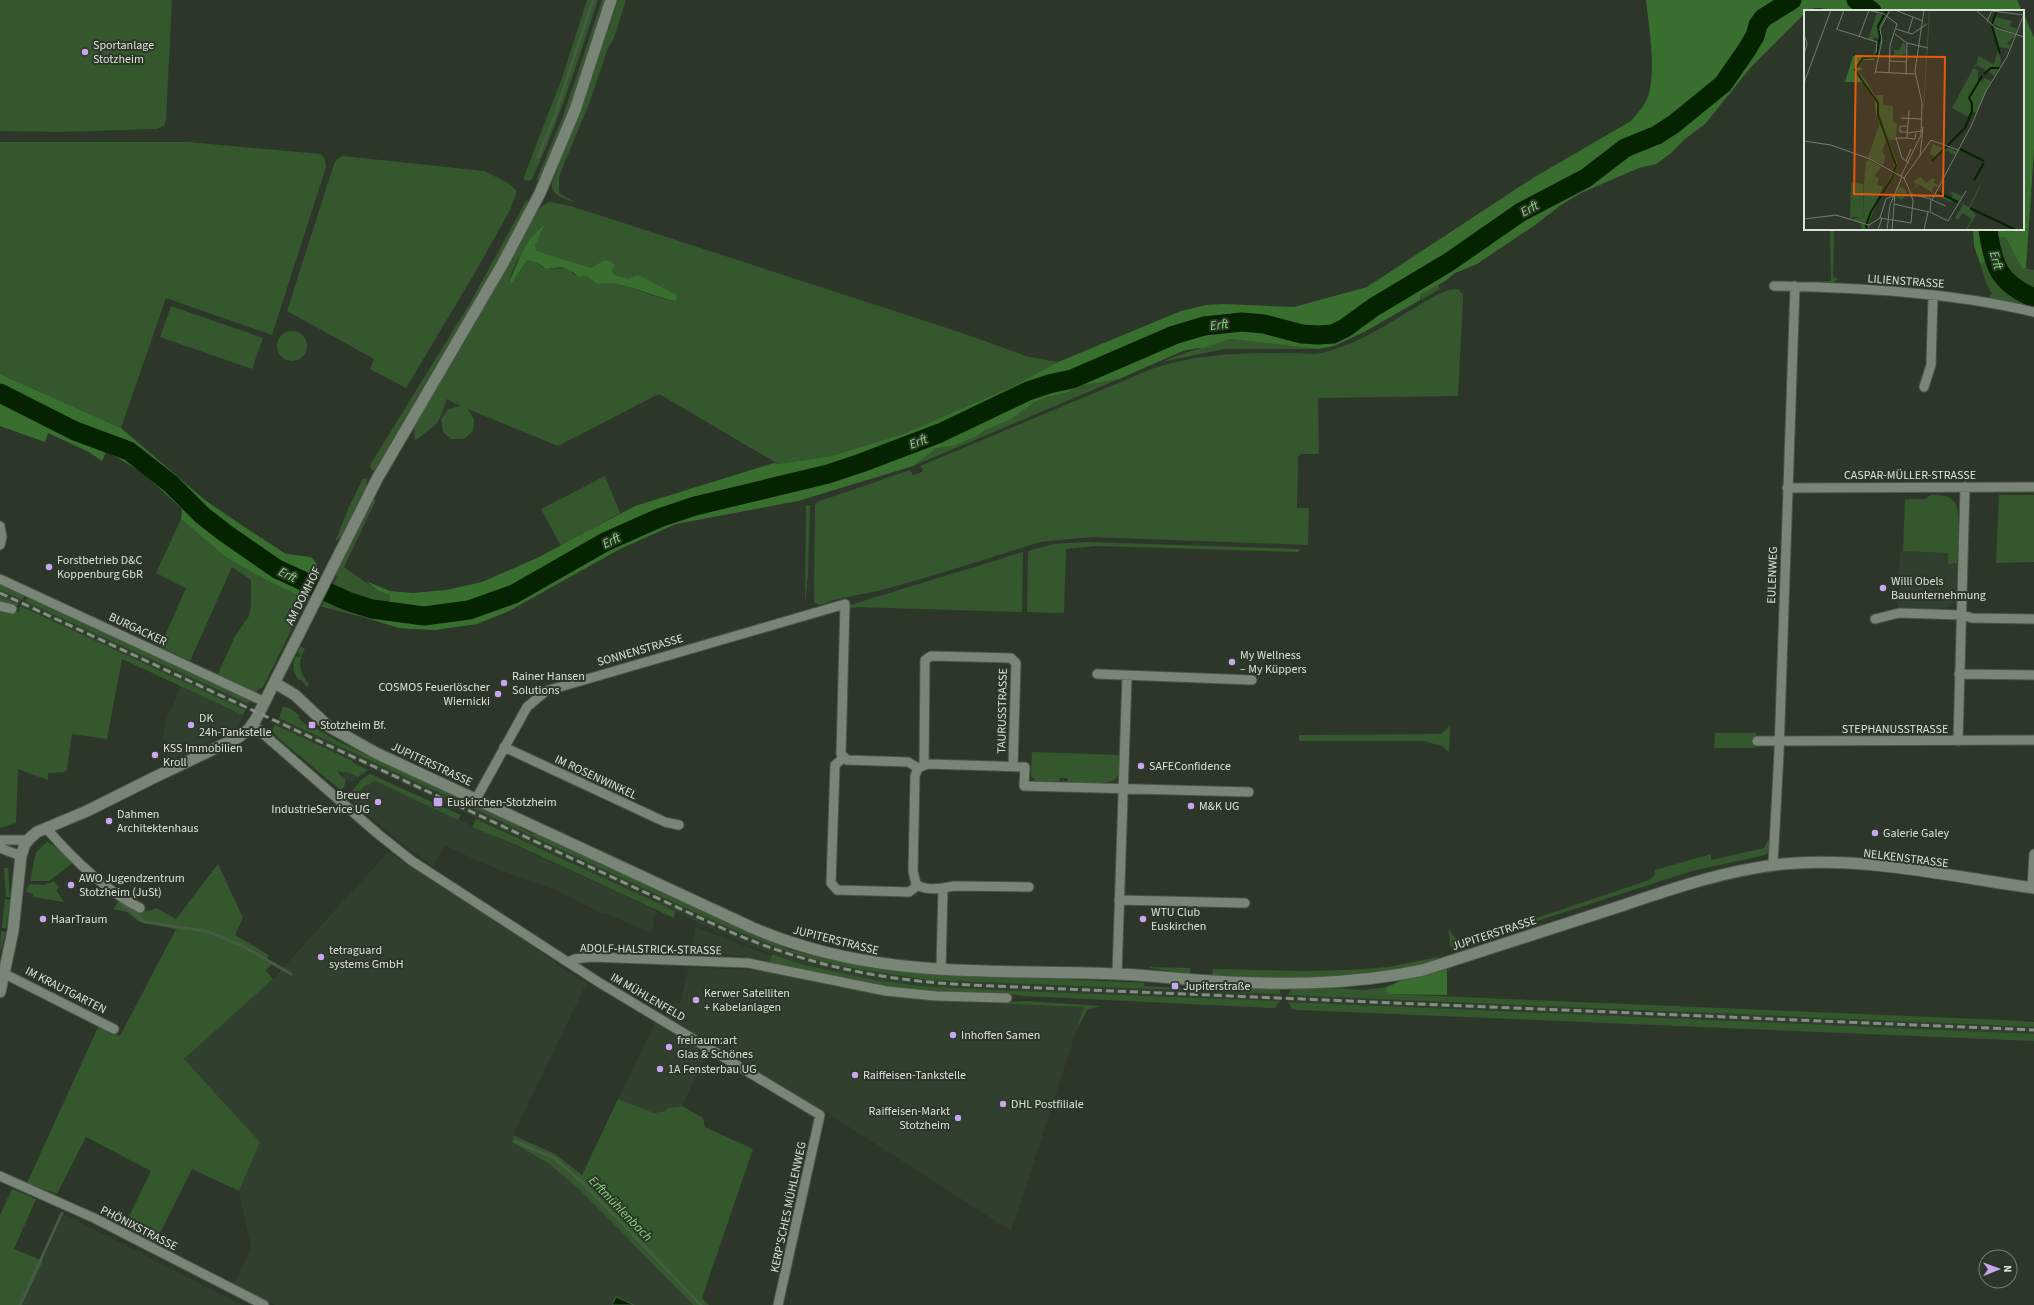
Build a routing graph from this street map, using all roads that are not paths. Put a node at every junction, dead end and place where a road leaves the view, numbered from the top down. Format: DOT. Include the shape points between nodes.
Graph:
graph roads {
  1 [pos="611,0"];
  2 [pos="1774,286"];
  3 [pos="1795,286"];
  4 [pos="1933,295"];
  5 [pos="2034,312"];
  6 [pos="1924,387"];
  7 [pos="1965,487"];
  8 [pos="2034,487"];
  9 [pos="1787,488"];
  10 [pos="0,526"];
  11 [pos="0,545"];
  12 [pos="0,579"];
  13 [pos="0,606"];
  14 [pos="12,609"];
  15 [pos="1962,615"];
  16 [pos="1875,618"];
  17 [pos="2034,619"];
  18 [pos="1097,674"];
  19 [pos="1959,674"];
  20 [pos="2034,675"];
  21 [pos="1127,676"];
  22 [pos="1252,680"];
  23 [pos="274,683"];
  24 [pos="265,702"];
  25 [pos="252,725"];
  26 [pos="2034,740"];
  27 [pos="1757,741"];
  28 [pos="1779,741"];
  29 [pos="1958,741"];
  30 [pos="504,747"];
  31 [pos="844,757"];
  32 [pos="921,767"];
  33 [pos="1013,767"];
  34 [pos="1123,788"];
  35 [pos="1249,792"];
  36 [pos="476,799"];
  37 [pos="679,825"];
  38 [pos="46,828"];
  39 [pos="0,840"];
  40 [pos="0,848"];
  41 [pos="24,848"];
  42 [pos="2034,854"];
  43 [pos="1773,865"];
  44 [pos="917,886"];
  45 [pos="1029,887"];
  46 [pos="942,888"];
  47 [pos="2033,888"];
  48 [pos="1119,900"];
  49 [pos="1245,903"];
  50 [pos="140,908"];
  51 [pos="568,962"];
  52 [pos="4,969"];
  53 [pos="941,969"];
  54 [pos="1117,974"];
  55 [pos="0,992"];
  56 [pos="1007,998"];
  57 [pos="114,1029"];
  58 [pos="820,1115"];
  59 [pos="0,1176"];
  60 [pos="264,1305"];
  61 [pos="778,1305"];
  1 -- 23 [label="street, AM DOMHOF" via="575,110 540,193 502,265 377,478"];
  2 -- 3 [label="street, LILIENSTRASSE"];
  3 -- 4 [label="street, LILIENSTRASSE"];
  3 -- 9 [label="street, EULENWEG"];
  4 -- 5 [label="street, LILIENSTRASSE" via="1970,299"];
  4 -- 6 [label="street" via="1931,365"];
  7 -- 8 [label="street, CASPAR-MÜLLER-STRASSE"];
  7 -- 9 [label="street, CASPAR-MÜLLER-STRASSE"];
  7 -- 15 [label="street"];
  9 -- 28 [label="street, EULENWEG"];
  10 -- 11 [label="street"];
  12 -- 24 [label="street, BURGACKER"];
  13 -- 14 [label="street"];
  15 -- 16 [label="street" via="1899,613"];
  15 -- 17 [label="street" via="1972,618"];
  15 -- 19 [label="street"];
  18 -- 21 [label="street"];
  19 -- 20 [label="street"];
  19 -- 29 [label="street"];
  21 -- 22 [label="street"];
  21 -- 34 [label="street"];
  23 -- 24 [label="street, AM DOMHOF"];
  23 -- 36 [label="street, JUPITERSTRASSE" via="295,695 328,726 341,734"];
  24 -- 25 [label="street, AM DOMHOF"];
  25 -- 38 [label="street, AM DOMHOF" via="240,737 230,742"];
  25 -- 51 [label="street, ADOLF-HALSTRICK-STRASSE" via="412,861"];
  26 -- 29 [label="street, STEPHANUSSTRASSE"];
  27 -- 28 [label="street, STEPHANUSSTRASSE"];
  28 -- 29 [label="street, STEPHANUSSTRASSE"];
  28 -- 43 [label="street, EULENWEG"];
  30 -- 31 [label="street, SONNENSTRASSE" via="527,707 546,691 845,604 840,754"];
  30 -- 36 [label="street, SONNENSTRASSE"];
  30 -- 37 [label="street, IM ROSENWINKEL" via="664,822"];
  31 -- 32 [label="street, TAURUSSTRASSE" via="847,760 908,762"];
  31 -- 44 [label="street" via="835,765 831,883 837,890 909,892"];
  32 -- 33 [label="street, TAURUSSTRASSE"];
  32 -- 33 [label="street, TAURUSSTRASSE" via="925,660 931,656 1010,658 1016,663"];
  32 -- 44 [label="street, TAURUSSTRASSE" via="916,776 913,871"];
  33 -- 34 [label="street, TAURUSSTRASSE" via="1025,767 1024,786"];
  34 -- 35 [label="street"];
  34 -- 48 [label="street"];
  36 -- 53 [label="street, JUPITERSTRASSE" via="781,939 854,960"];
  38 -- 41 [label="street, AM DOMHOF" via="37,832"];
  38 -- 50 [label="street" via="103,883"];
  39 -- 41 [label="street"];
  40 -- 41 [label="street"];
  41 -- 52 [label="street, IM KRAUTGARTEN" via="14,924"];
  42 -- 47 [label="street"];
  43 -- 47 [label="street, NELKENSTRASSE" via="1856,864"];
  43 -- 54 [label="street, JUPITERSTRASSE" via="1695,882 1445,963 1390,977 1340,982 1285,983"];
  44 -- 46 [label="street"];
  45 -- 46 [label="street"];
  46 -- 53 [label="street"];
  48 -- 49 [label="street"];
  48 -- 54 [label="street"];
  51 -- 56 [label="street, ADOLF-HALSTRICK-STRASSE" via="591,957 748,963 886,991 936,996"];
  51 -- 58 [label="street, IM MÜHLENFELD"];
  52 -- 55 [label="street, IM KRAUTGARTEN"];
  52 -- 57 [label="street, IM KRAUTGARTEN"];
  53 -- 54 [label="street, JUPITERSTRASSE"];
  58 -- 61 [label="street, KERP’SCHES MÜHLENWEG"];
  59 -- 60 [label="street, PHÖNIXSTRASSE" via="70,1206"];
}
